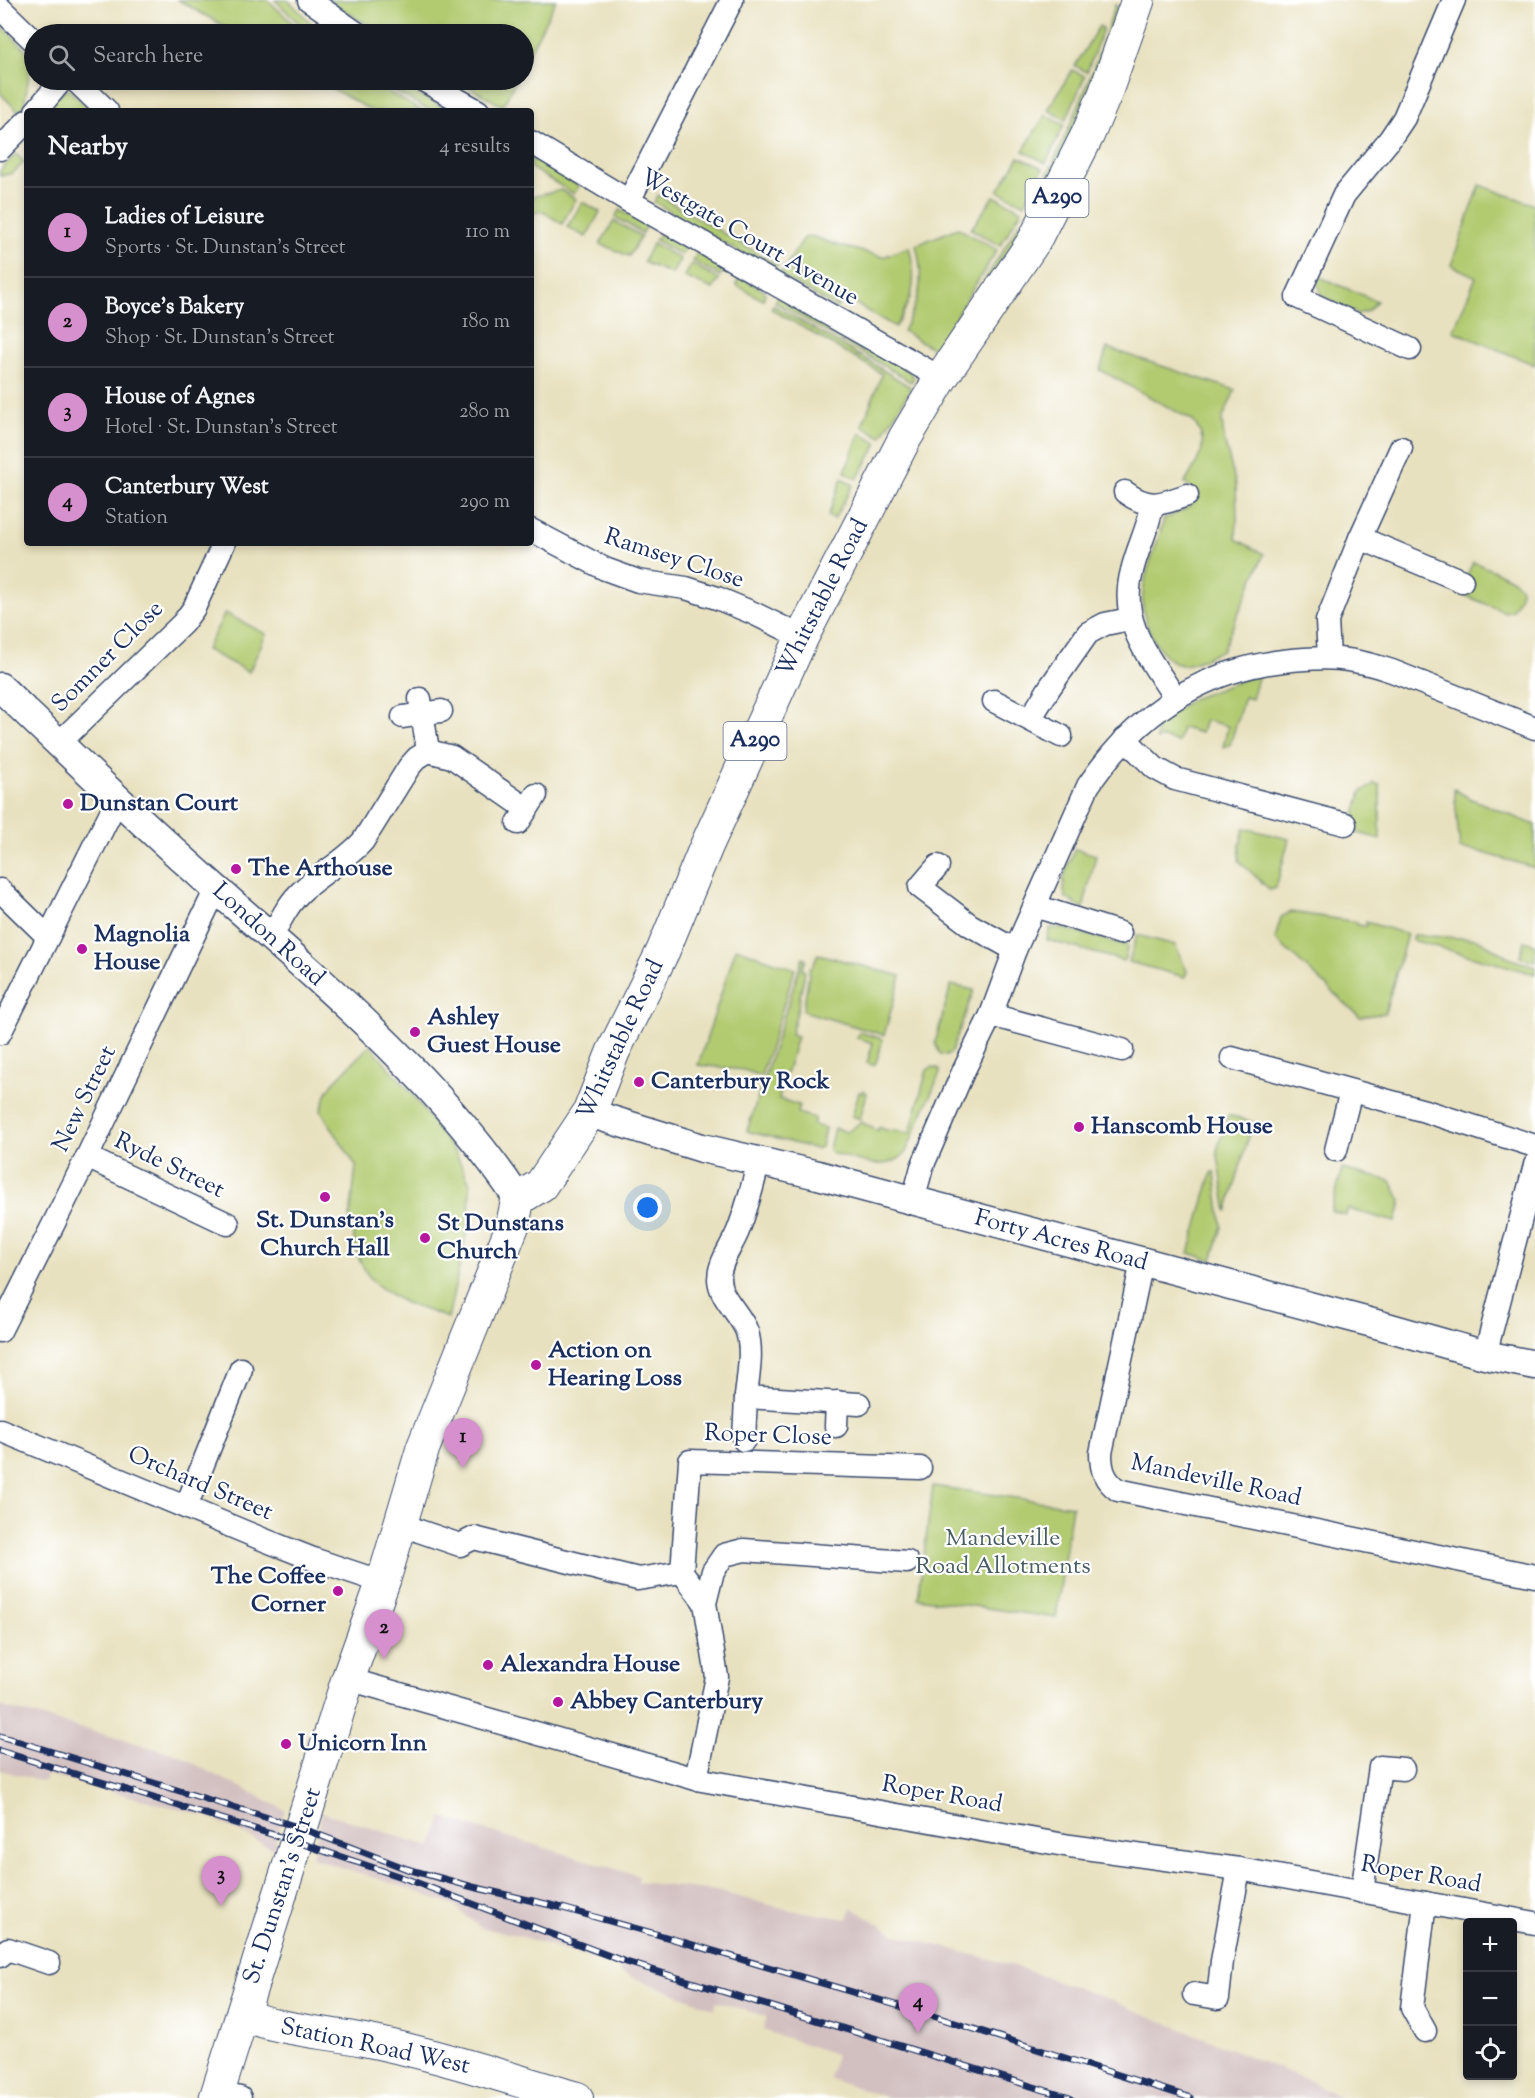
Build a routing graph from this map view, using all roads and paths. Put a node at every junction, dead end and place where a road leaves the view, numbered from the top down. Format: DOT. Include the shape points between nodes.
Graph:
graph roads {
  1 [pos="309,0"];
  2 [pos="732,0"];
  3 [pos="1138,0"];
  4 [pos="1454,0"];
  5 [pos="0,8"];
  6 [pos="344,24"];
  7 [pos="24,31"];
  8 [pos="54,90"];
  9 [pos="85,90"];
  10 [pos="441,90"];
  11 [pos="39,108"];
  12 [pos="104,108"];
  13 [pos="473,108"];
  14 [pos="24,124"];
  15 [pos="534,144"];
  16 [pos="0,149"];
  17 [pos="629,201"];
  18 [pos="1410,349"];
  19 [pos="941,378"];
  20 [pos="1401,448"];
  21 [pos="1125,492"];
  22 [pos="1187,495"];
  23 [pos="1152,505"];
  24 [pos="534,532"];
  25 [pos="1360,538"];
  26 [pos="223,546"];
  27 [pos="1462,581"];
  28 [pos="1130,619"];
  29 [pos="802,637"];
  30 [pos="1329,657"];
  31 [pos="0,687"];
  32 [pos="1174,698"];
  33 [pos="994,701"];
  34 [pos="421,710"];
  35 [pos="1030,719"];
  36 [pos="1535,728"];
  37 [pos="1060,736"];
  38 [pos="1125,739"];
  39 [pos="59,743"];
  40 [pos="428,751"];
  41 [pos="117,800"];
  42 [pos="527,809"];
  43 [pos="1345,824"];
  44 [pos="938,866"];
  45 [pos="216,889"];
  46 [pos="0,890"];
  47 [pos="1035,906"];
  48 [pos="1120,933"];
  49 [pos="272,936"];
  50 [pos="48,937"];
  51 [pos="1015,950"];
  52 [pos="991,1015"];
  53 [pos="0,1033"];
  54 [pos="1122,1050"];
  55 [pos="1232,1058"];
  56 [pos="1351,1091"];
  57 [pos="589,1113"];
  58 [pos="1535,1146"];
  59 [pos="1336,1150"];
  60 [pos="87,1156"];
  61 [pos="759,1160"];
  62 [pos="1535,1165"];
  63 [pos="518,1199"];
  64 [pos="913,1200"];
  65 [pos="228,1224"];
  66 [pos="1142,1262"];
  67 [pos="0,1331"];
  68 [pos="1485,1355"];
  69 [pos="1535,1365"];
  70 [pos="241,1369"];
  71 [pos="746,1396"];
  72 [pos="836,1426"];
  73 [pos="0,1430"];
  74 [pos="744,1440"];
  75 [pos="920,1468"];
  76 [pos="186,1507"];
  77 [pos="401,1523"];
  78 [pos="907,1562"];
  79 [pos="682,1572"];
  80 [pos="1535,1576"];
  81 [pos="382,1582"];
  82 [pos="705,1603"];
  83 [pos="348,1679"];
  84 [pos="1403,1769"];
  85 [pos="696,1779"];
  86 [pos="1239,1869"];
  87 [pos="1362,1892"];
  88 [pos="1425,1903"];
  89 [pos="1535,1923"];
  90 [pos="0,1956"];
  91 [pos="50,1963"];
  92 [pos="1194,1994"];
  93 [pos="243,2015"];
  94 [pos="1425,2031"];
  95 [pos="225,2096"];
  96 [pos="577,2098"];
  1 -- 6 [label="street"];
  2 -- 17 [label="street"];
  3 -- 19 [label="main road, Whitstable Road / A290" via="1105,94 1054,204 1034,241"];
  4 -- 18 [label="street" via="1404,118 1344,195 1297,297"];
  5 -- 7 [label="street"];
  8 -- 11 [label="street"];
  9 -- 12 [label="street"];
  10 -- 13 [label="street"];
  14 -- 16 [label="street"];
  15 -- 17 [label="street, Westgate Court Avenue"];
  17 -- 19 [label="street, Westgate Court Avenue"];
  19 -- 29 [label="main road, Whitstable Road / A290" via="905,438"];
  20 -- 25 [label="street"];
  21 -- 23 [label="street"];
  22 -- 23 [label="street"];
  23 -- 28 [label="street" via="1127,593"];
  24 -- 29 [label="street, Ramsey Close" via="605,569 638,581 686,588 717,598"];
  25 -- 27 [label="street"];
  25 -- 30 [label="street" via="1327,621"];
  26 -- 39 [label="street, Somner Close" via="183,623"];
  28 -- 32 [label="street" via="1144,651"];
  28 -- 35 [label="street" via="1105,624 1088,633"];
  29 -- 57 [label="main road, Whitstable Road / A290" via="663,951 613,1052"];
  30 -- 32 [label="street" via="1245,668 1204,681"];
  30 -- 36 [label="street" via="1392,671"];
  31 -- 39 [label="street, London Road"];
  32 -- 38 [label="street"];
  33 -- 35 [label="street"];
  34 -- 40 [label="street"];
  35 -- 37 [label="street"];
  38 -- 43 [label="street" via="1155,768 1175,779"];
  38 -- 47 [label="street" via="1088,786"];
  39 -- 41 [label="street, London Road"];
  40 -- 42 [label="street" via="452,757"];
  40 -- 49 [label="street" via="409,767 363,841 288,905"];
  41 -- 45 [label="street, London Road"];
  41 -- 50 [label="street"];
  44 -- 51 [label="street" via="920,887 970,925"];
  45 -- 49 [label="street, London Road"];
  45 -- 60 [label="street, New Street"];
  46 -- 50 [label="street"];
  47 -- 48 [label="street"];
  47 -- 51 [label="street"];
  49 -- 63 [label="street, London Road" via="449,1108 493,1161"];
  50 -- 53 [label="street"];
  51 -- 52 [label="street"];
  52 -- 54 [label="street"];
  52 -- 64 [label="street" via="922,1167"];
  55 -- 56 [label="street"];
  56 -- 58 [label="street"];
  56 -- 59 [label="street"];
  57 -- 61 [label="street, Forty Acres Road" via="702,1148"];
  57 -- 63 [label="main road, Whitstable Road / A290" via="541,1185"];
  60 -- 65 [label="street, Ryde Street"];
  60 -- 67 [label="street, New Street"];
  61 -- 64 [label="street, Forty Acres Road"];
  61 -- 71 [label="street" via="750,1198 719,1278 748,1334"];
  62 -- 68 [label="street"];
  63 -- 77 [label="main road, St. Dunstan's Street" via="512,1227 423,1448"];
  64 -- 66 [label="street, Forty Acres Road"];
  66 -- 68 [label="street, Forty Acres Road"];
  66 -- 80 [label="street, Mandeville Road" via="1101,1453 1109,1483 1118,1490"];
  68 -- 69 [label="street, Forty Acres Road"];
  70 -- 76 [label="street"];
  71 -- 72 [label="street" via="848,1403"];
  71 -- 74 [label="street"];
  73 -- 76 [label="street, Orchard Street"];
  75 -- 79 [label="street, Roper Close" via="690,1461"];
  76 -- 81 [label="street, Orchard Street" via="313,1559"];
  77 -- 79 [label="street" via="460,1545 474,1538 638,1579"];
  77 -- 81 [label="main road, St. Dunstan's Street"];
  78 -- 82 [label="street" via="744,1550 724,1555 713,1571"];
  79 -- 82 [label="street"];
  81 -- 83 [label="main road, St. Dunstan's Street"];
  82 -- 85 [label="street" via="717,1677"];
  83 -- 85 [label="street, Roper Road"];
  83 -- 93 [label="main road, St. Dunstan's Street"];
  84 -- 87 [label="street" via="1380,1767"];
  85 -- 86 [label="street, Roper Road" via="1070,1846"];
  86 -- 87 [label="street, Roper Road"];
  86 -- 92 [label="street" via="1218,1998"];
  87 -- 88 [label="street, Roper Road"];
  88 -- 89 [label="street, Roper Road"];
  88 -- 94 [label="street" via="1412,2008"];
  90 -- 91 [label="street" via="8,1949"];
  93 -- 95 [label="main road, St. Dunstan's Street"];
  93 -- 96 [label="main road, Station Road West" via="265,2023 408,2050"];
}
